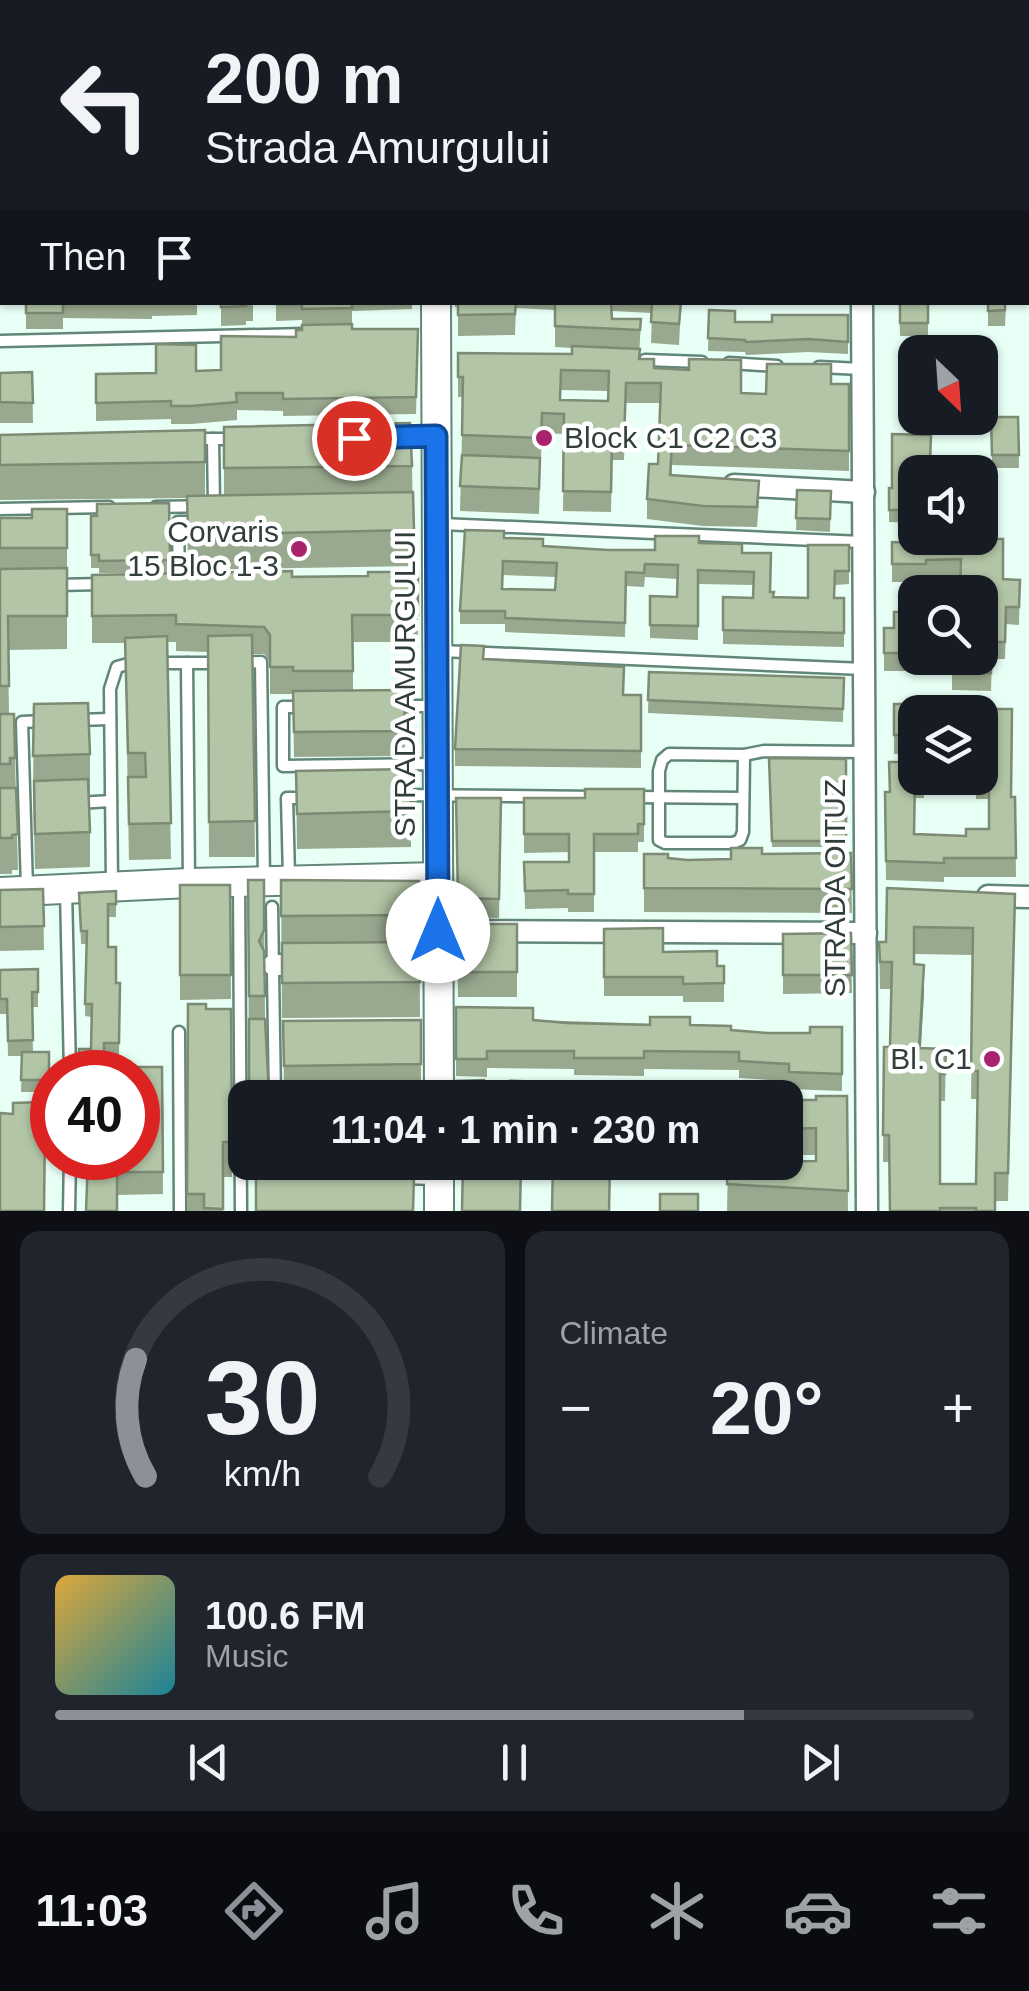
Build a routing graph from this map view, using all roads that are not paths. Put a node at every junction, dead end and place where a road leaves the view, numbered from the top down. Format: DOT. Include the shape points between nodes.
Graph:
graph roads {
  1 [pos="436,305"];
  2 [pos="862,305"];
  3 [pos="318,334"];
  4 [pos="0,340"];
  5 [pos="625,359"];
  6 [pos="784,366"];
  7 [pos="804,367"];
  8 [pos="863,369"];
  9 [pos="436,436"];
  10 [pos="386,437"];
  11 [pos="213,439"];
  12 [pos="252,439"];
  13 [pos="174,440"];
  14 [pos="734,484"];
  15 [pos="864,492"];
  16 [pos="116,507"];
  17 [pos="136,507"];
  18 [pos="0,509"];
  19 [pos="430,520"];
  20 [pos="218,522"];
  21 [pos="864,542"];
  22 [pos="199,582"];
  23 [pos="160,583"];
  24 [pos="180,583"];
  25 [pos="120,584"];
  26 [pos="40,585"];
  27 [pos="437,651"];
  28 [pos="187,663"];
  29 [pos="865,669"];
  30 [pos="374,706"];
  31 [pos="437,706"];
  32 [pos="320,707"];
  33 [pos="110,719"];
  34 [pos="865,752"];
  35 [pos="744,755"];
  36 [pos="437,764"];
  37 [pos="438,795"];
  38 [pos="378,796"];
  39 [pos="601,796"];
  40 [pos="620,797"];
  41 [pos="658,797"];
  42 [pos="324,798"];
  43 [pos="743,798"];
  44 [pos="111,801"];
  45 [pos="42,804"];
  46 [pos="59,804"];
  47 [pos="24,805"];
  48 [pos="438,878"];
  49 [pos="189,882"];
  50 [pos="112,886"];
  51 [pos="266,887"];
  52 [pos="66,888"];
  53 [pos="14,892"];
  54 [pos="975,896"];
  55 [pos="1029,897"];
  56 [pos="438,931"];
  57 [pos="866,933"];
  58 [pos="328,964"];
  59 [pos="273,965"];
  60 [pos="179,1032"];
  61 [pos="70,1050"];
  62 [pos="277,1080"];
  63 [pos="443,1080"];
  64 [pos="70,1180"];
  65 [pos="439,1180"];
  66 [pos="69,1211"];
  67 [pos="180,1211"];
  68 [pos="241,1211"];
  69 [pos="439,1211"];
  70 [pos="867,1211"];
  1 -- 9 [label="street, STRADA AMURGULUI"];
  2 -- 8 [label="street, STRADA OITUZ"];
  3 -- 4 [label="lane"];
  5 -- 6 [label="lane"];
  7 -- 8 [label="lane"];
  8 -- 15 [label="street, STRADA OITUZ"];
  9 -- 10 [label="lane"];
  9 -- 19 [label="street, STRADA AMURGULUI"];
  11 -- 12 [label="lane"];
  11 -- 13 [label="lane"];
  11 -- 17 [label="lane" via="214,506"];
  14 -- 15 [label="street"];
  15 -- 21 [label="street, STRADA OITUZ"];
  16 -- 18 [label="lane"];
  19 -- 21 [label="lane"];
  19 -- 27 [label="street, STRADA AMURGULUI" via="427,578"];
  20 -- 24 [label="lane" via="178,522"];
  21 -- 29 [label="street, STRADA OITUZ"];
  22 -- 24 [label="lane"];
  23 -- 24 [label="lane"];
  25 -- 26 [label="lane"];
  27 -- 29 [label="lane"];
  27 -- 31 [label="street, STRADA AMURGULUI"];
  28 -- 33 [label="lane" via="116,668"];
  28 -- 49 [label="lane"];
  28 -- 51 [label="lane" via="262,662"];
  29 -- 34 [label="street, STRADA OITUZ"];
  30 -- 31 [label="lane"];
  31 -- 36 [label="street, STRADA AMURGULUI"];
  32 -- 36 [label="lane" via="283,707 283,766"];
  33 -- 44 [label="lane"];
  33 -- 47 [label="lane" via="22,722"];
  34 -- 35 [label="lane"];
  34 -- 57 [label="street, STRADA OITUZ" via="875,894"];
  35 -- 41 [label="lane" via="669,754 662,760"];
  35 -- 43 [label="lane"];
  36 -- 37 [label="street, STRADA AMURGULUI"];
  37 -- 38 [label="lane"];
  37 -- 39 [label="lane"];
  37 -- 48 [label="street, STRADA AMURGULUI"];
  40 -- 41 [label="lane"];
  41 -- 43 [label="lane"];
  41 -- 43 [label="lane" via="658,835 665,843 740,840"];
  42 -- 51 [label="lane" via="288,798"];
  44 -- 46 [label="lane"];
  44 -- 50 [label="lane"];
  45 -- 47 [label="lane"];
  47 -- 53 [label="lane"];
  48 -- 51 [label="street"];
  48 -- 56 [label="street, STRADA AMURGULUI"];
  49 -- 50 [label="street"];
  49 -- 51 [label="street"];
  50 -- 52 [label="street"];
  51 -- 59 [label="lane"];
  51 -- 68 [label="lane"];
  52 -- 53 [label="street"];
  52 -- 61 [label="lane"];
  54 -- 55 [label="street"];
  56 -- 57 [label="street"];
  56 -- 63 [label="street, STRADA AMURGULUI" via="429,964 430,1031"];
  57 -- 70 [label="street, STRADA OITUZ" via="858,1106"];
  58 -- 59 [label="street"];
  59 -- 62 [label="lane" via="283,1032"];
  60 -- 67 [label="lane"];
  64 -- 66 [label="lane"];
  65 -- 69 [label="street"];
}
